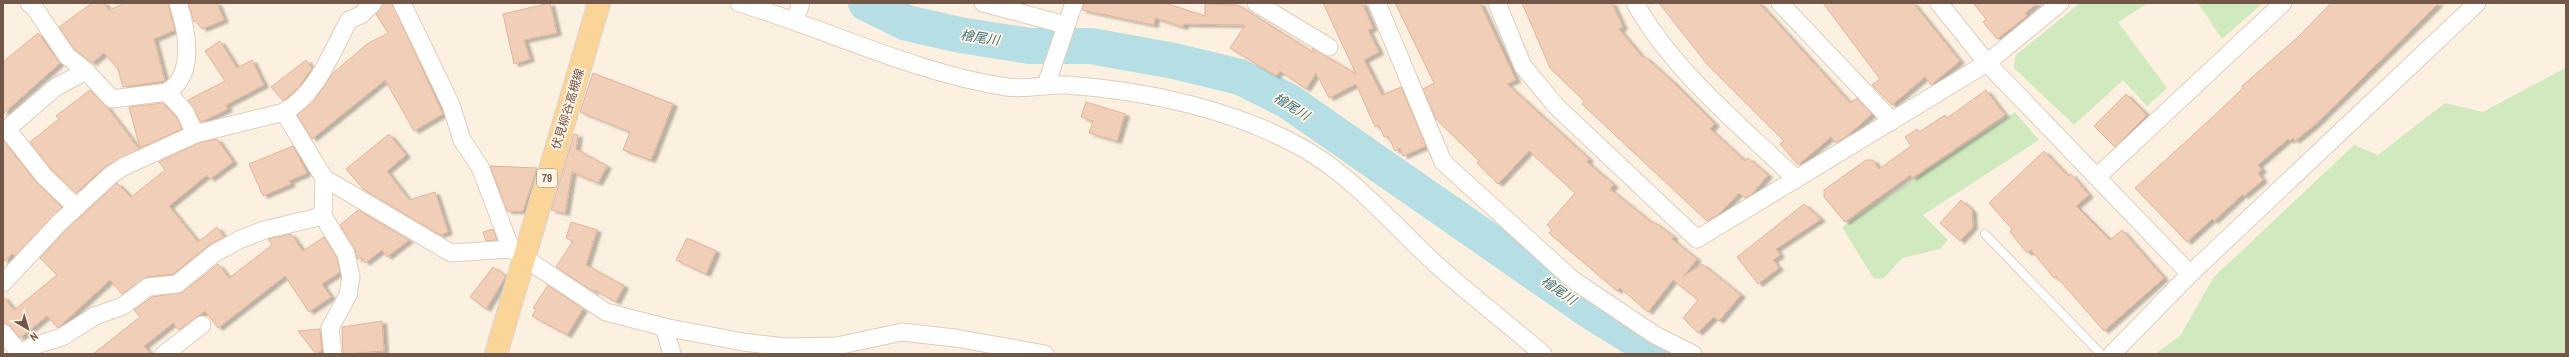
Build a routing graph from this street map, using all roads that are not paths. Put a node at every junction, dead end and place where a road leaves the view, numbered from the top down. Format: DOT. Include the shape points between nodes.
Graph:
graph roads {
  1 [pos="178,3"];
  2 [pos="373,3"];
  3 [pos="402,3"];
  4 [pos="599,3"];
  5 [pos="739,3"];
  6 [pos="801,3"];
  7 [pos="983,3"];
  8 [pos="1074,3"];
  9 [pos="1256,3"];
  10 [pos="1376,3"];
  11 [pos="1497,3"];
  12 [pos="1635,3"];
  13 [pos="1780,3"];
  14 [pos="1939,3"];
  15 [pos="2060,3"];
  16 [pos="2283,3"];
  17 [pos="2477,3"];
  18 [pos="33,4"];
  19 [pos="795,20"];
  20 [pos="1065,27"];
  21 [pos="1329,47"];
  22 [pos="1987,63"];
  23 [pos="86,71"];
  24 [pos="1049,79"];
  25 [pos="167,92"];
  26 [pos="284,112"];
  27 [pos="1892,121"];
  28 [pos="195,134"];
  29 [pos="2097,177"];
  30 [pos="324,178"];
  31 [pos="1796,179"];
  32 [pos="76,207"];
  33 [pos="323,216"];
  34 [pos="1985,234"];
  35 [pos="517,253"];
  36 [pos="2190,274"];
  37 [pos="3,283"];
  38 [pos="202,325"];
  39 [pos="664,327"];
  40 [pos="3,333"];
  41 [pos="21,354"];
  42 [pos="164,354"];
  43 [pos="333,354"];
  44 [pos="496,354"];
  45 [pos="672,354"];
  46 [pos="1045,354"];
  47 [pos="1544,354"];
  48 [pos="1693,354"];
  49 [pos="2100,354"];
  50 [pos="2112,354"];
  1 -- 25 [label="street" via="186,26 185,65 183,77 176,87"];
  2 -- 26 [label="street" via="361,15 349,20 309,91 298,103"];
  3 -- 35 [label="street" via="452,105 462,140 480,167"];
  4 -- 35 [label="main road, 伏見柳谷高槻線 / 79"];
  5 -- 19 [label="street"];
  6 -- 19 [label="street"];
  7 -- 20 [label="street"];
  8 -- 20 [label="street"];
  9 -- 21 [label="street"];
  10 -- 48 [label="street" via="1443,162 1573,280 1655,335"];
  11 -- 31 [label="street" via="1523,66 1556,106 1697,239"];
  12 -- 31 [label="street" via="1646,23 1681,68"];
  13 -- 27 [label="street"];
  14 -- 22 [label="street"];
  15 -- 22 [label="street"];
  16 -- 29 [label="street"];
  17 -- 36 [label="street"];
  18 -- 23 [label="street" via="67,56"];
  19 -- 24 [label="street" via="951,74 1009,87"];
  20 -- 24 [label="street"];
  22 -- 27 [label="street"];
  22 -- 29 [label="street"];
  23 -- 25 [label="street" via="112,99"];
  23 -- 32 [label="street" via="56,87 7,129 44,176"];
  24 -- 47 [label="street" via="1156,97 1213,110 1305,150 1348,179 1439,266"];
  25 -- 28 [label="street" via="185,112"];
  26 -- 28 [label="street"];
  26 -- 30 [label="street"];
  27 -- 31 [label="street"];
  28 -- 32 [label="street" via="111,175"];
  29 -- 36 [label="street"];
  30 -- 33 [label="street"];
  30 -- 35 [label="street" via="451,253"];
  32 -- 37 [label="street"];
  33 -- 41 [label="street" via="264,230 239,240 215,253 177,284 148,287 123,306 95,316 62,337 34,346"];
  33 -- 43 [label="street" via="346,254 351,277 348,294 330,328"];
  34 -- 49 [label="lane"];
  35 -- 39 [label="street" via="606,312"];
  35 -- 44 [label="main road, 伏見柳谷高槻線 / 79"];
  36 -- 50 [label="street"];
  38 -- 42 [label="street"];
  39 -- 45 [label="street"];
  39 -- 46 [label="street" via="743,342 785,346 837,346 902,332"];
  40 -- 41 [label="street"];
}
